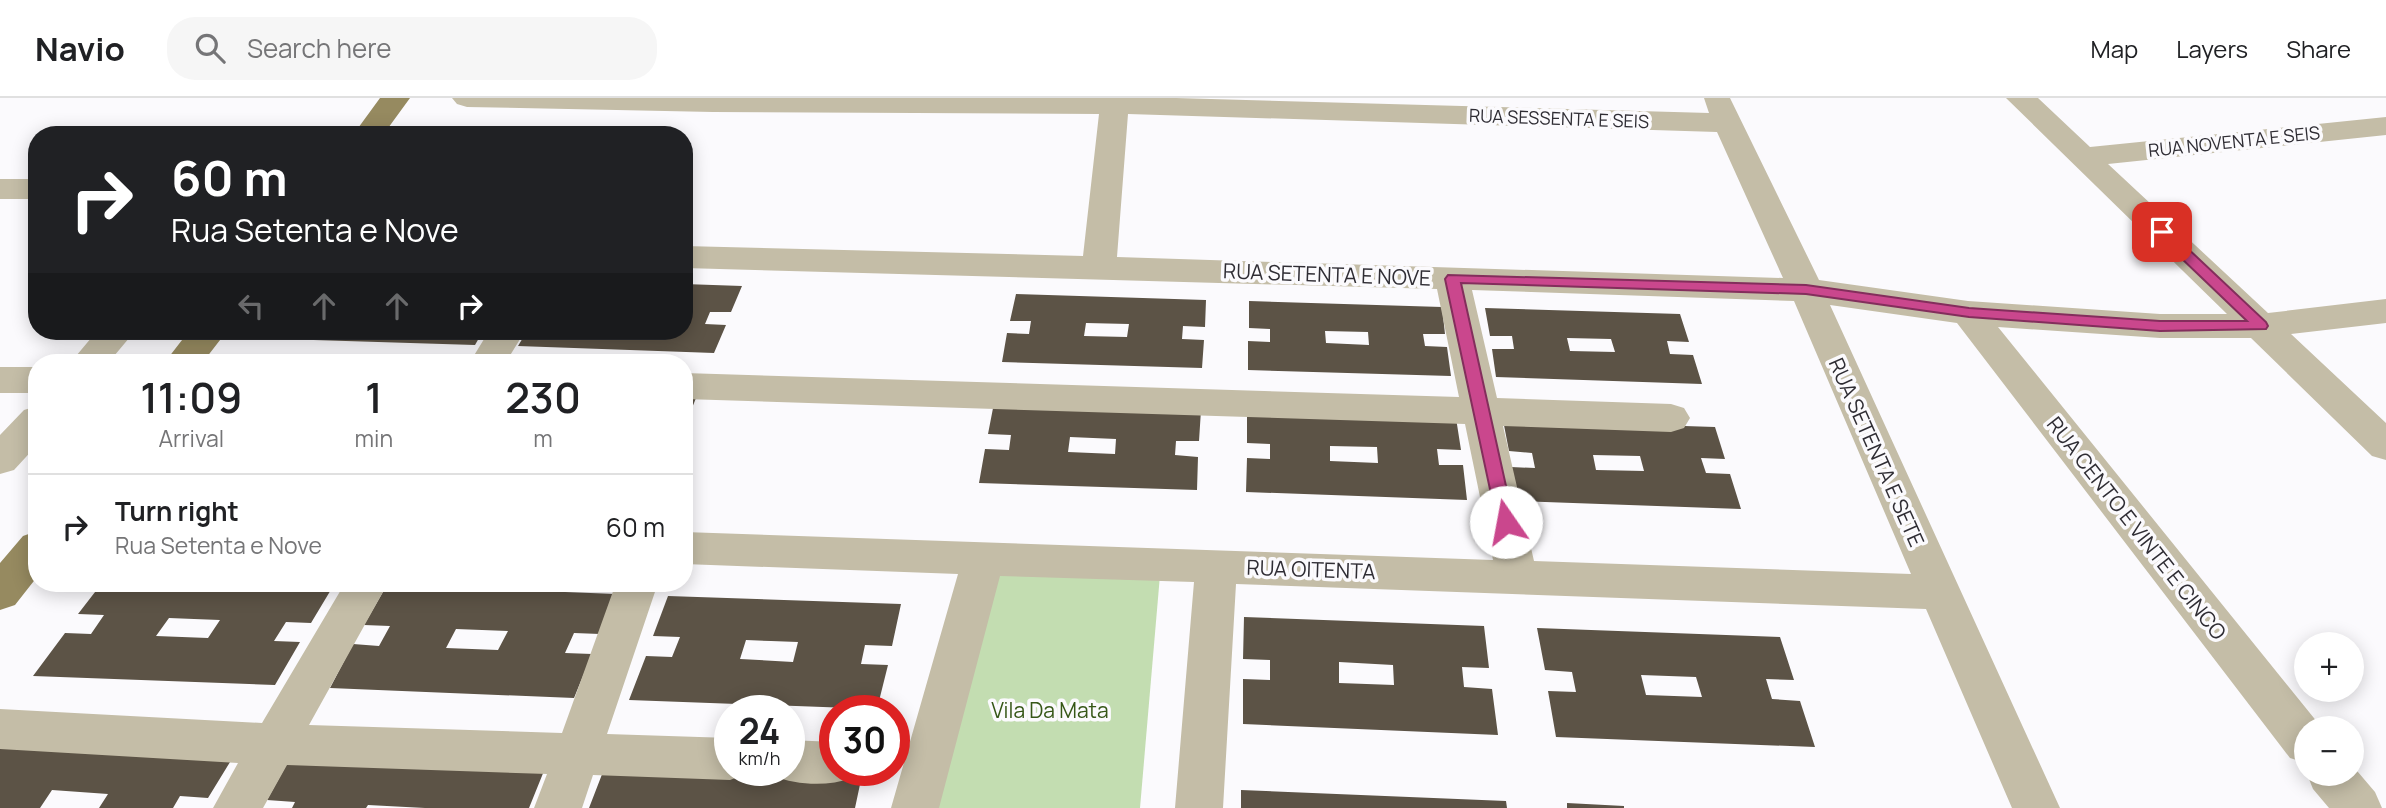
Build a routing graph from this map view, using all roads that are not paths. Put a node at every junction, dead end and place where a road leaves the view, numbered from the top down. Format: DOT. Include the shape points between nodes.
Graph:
graph roads {
  1 [pos="395,98"];
  2 [pos="467,98"];
  3 [pos="2021,98"];
  4 [pos="1114,101"];
  5 [pos="1722,110"];
  6 [pos="2386,125"];
  7 [pos="375,126"];
  8 [pos="2083,157"];
  9 [pos="0,189"];
  10 [pos="28,189"];
  11 [pos="693,257"];
  12 [pos="1099,267"];
  13 [pos="1452,279"];
  14 [pos="1806,290"];
  15 [pos="2386,311"];
  16 [pos="1969,313"];
  17 [pos="2261,326"];
  18 [pos="109,340"];
  19 [pos="201,340"];
  20 [pos="96,354"];
  21 [pos="190,354"];
  22 [pos="0,380"];
  23 [pos="28,380"];
  24 [pos="693,386"];
  25 [pos="1482,413"];
  26 [pos="1671,418"];
  27 [pos="28,429"];
  28 [pos="2386,446"];
  29 [pos="0,460"];
  30 [pos="693,548"];
  31 [pos="28,558"];
  32 [pos="983,559"];
  33 [pos="1216,565"];
  34 [pos="1517,577"];
  35 [pos="362,592"];
  36 [pos="633,592"];
  37 [pos="1938,592"];
  38 [pos="0,593"];
  39 [pos="2294,728"];
  40 [pos="0,729"];
  41 [pos="274,744"];
  42 [pos="577,753"];
  43 [pos="714,758"];
  44 [pos="911,780"];
  45 [pos="2340,786"];
  46 [pos="237,808"];
  47 [pos="558,808"];
  48 [pos="1199,808"];
  49 [pos="2036,808"];
  50 [pos="2358,808"];
  1 -- 7 [label="main road"];
  2 -- 4 [label="street, RUA SESSENTA E SEIS" via="713,103"];
  3 -- 8 [label="street"];
  4 -- 5 [label="street, RUA SESSENTA E SEIS"];
  4 -- 12 [label="street"];
  5 -- 14 [label="street, RUA SETENTA E SETE"];
  6 -- 8 [label="street, RUA NOVENTA E SEIS"];
  8 -- 17 [label="street"];
  9 -- 10 [label="street"];
  11 -- 12 [label="street, RUA SETENTA E NOVE"];
  12 -- 13 [label="street, RUA SETENTA E NOVE"];
  13 -- 14 [label="street, RUA SETENTA E NOVE"];
  13 -- 25 [label="street"];
  14 -- 16 [label="street, RUA SETENTA E NOVE"];
  14 -- 37 [label="street, RUA SETENTA E SETE"];
  15 -- 17 [label="street, RUA SETENTA E NOVE"];
  16 -- 17 [label="street, RUA SETENTA E NOVE" via="2160,326"];
  16 -- 39 [label="street, RUA CENTO E VINTE E CINCO"];
  17 -- 28 [label="street"];
  18 -- 20 [label="street"];
  19 -- 21 [label="main road"];
  22 -- 23 [label="street"];
  24 -- 25 [label="street"];
  25 -- 26 [label="street"];
  25 -- 34 [label="street"];
  27 -- 29 [label="street"];
  30 -- 32 [label="street, RUA OITENTA"];
  31 -- 38 [label="main road"];
  32 -- 33 [label="street, RUA OITENTA"];
  32 -- 44 [label="street"];
  33 -- 34 [label="street, RUA OITENTA"];
  33 -- 48 [label="street"];
  34 -- 37 [label="street, RUA OITENTA"];
  35 -- 41 [label="street"];
  36 -- 42 [label="street"];
  37 -- 49 [label="street, RUA SETENTA E SETE"];
  40 -- 41 [label="street"];
  41 -- 42 [label="street"];
  41 -- 46 [label="street"];
  42 -- 43 [label="street"];
  42 -- 47 [label="street"];
  45 -- 50 [label="street"];
}
